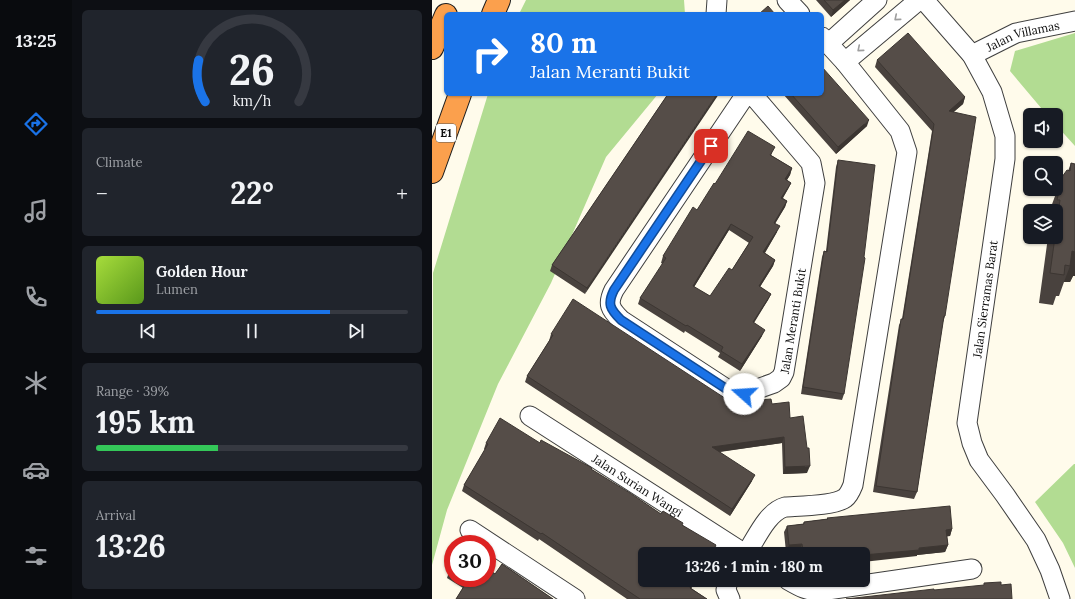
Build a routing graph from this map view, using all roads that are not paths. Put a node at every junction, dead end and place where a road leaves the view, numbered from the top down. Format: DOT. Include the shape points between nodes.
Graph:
graph roads {
  1 [pos="453,0"];
  2 [pos="499,0"];
  3 [pos="717,0"];
  4 [pos="787,0"];
  5 [pos="877,0"];
  6 [pos="919,0"];
  7 [pos="924,0"];
  8 [pos="447,12"];
  9 [pos="494,12"];
  10 [pos="716,12"];
  11 [pos="798,12"];
  12 [pos="444,20"];
  13 [pos="1075,21"];
  14 [pos="825,40"];
  15 [pos="432,48"];
  16 [pos="972,55"];
  17 [pos="845,62"];
  18 [pos="459,96"];
  19 [pos="745,96"];
  20 [pos="754,96"];
  21 [pos="432,172"];
  22 [pos="530,416"];
  23 [pos="470,530"];
  24 [pos="734,547"];
  25 [pos="750,547"];
  26 [pos="972,569"];
  27 [pos="870,584"];
  28 [pos="727,587"];
  29 [pos="801,587"];
  30 [pos="848,587"];
  31 [pos="575,599"];
  32 [pos="730,599"];
  33 [pos="1060,599"];
  1 -- 8 [label="highway"];
  2 -- 9 [label="highway"];
  3 -- 10 [label="street"];
  4 -- 11 [label="street"];
  5 -- 14 [label="street"];
  6 -- 17 [label="street, one-way"];
  7 -- 16 [label="street, Jalan Sierramas Barat"];
  12 -- 15 [label="highway"];
  13 -- 16 [label="street, Jalan Villamas" via="1016,33"];
  14 -- 17 [label="street"];
  16 -- 33 [label="street, Jalan Sierramas Barat" via="992,92 1005,136 1005,159 967,423 979,460 1036,540"];
  17 -- 25 [label="street" via="900,131 907,152 853,485 844,499 836,502 777,509"];
  18 -- 21 [label="highway, E1"];
  19 -- 20 [label="street, Jalan Meranti Bukit" via="610,298 610,306 621,320 728,390 744,394 774,383 784,372 815,183 811,163"];
  22 -- 24 [label="street, Jalan Surian Wangi"];
  23 -- 31 [label="street"];
  26 -- 27 [label="street"];
  28 -- 32 [label="street"];
  29 -- 30 [label="street" via="810,591 821,591"];
}
